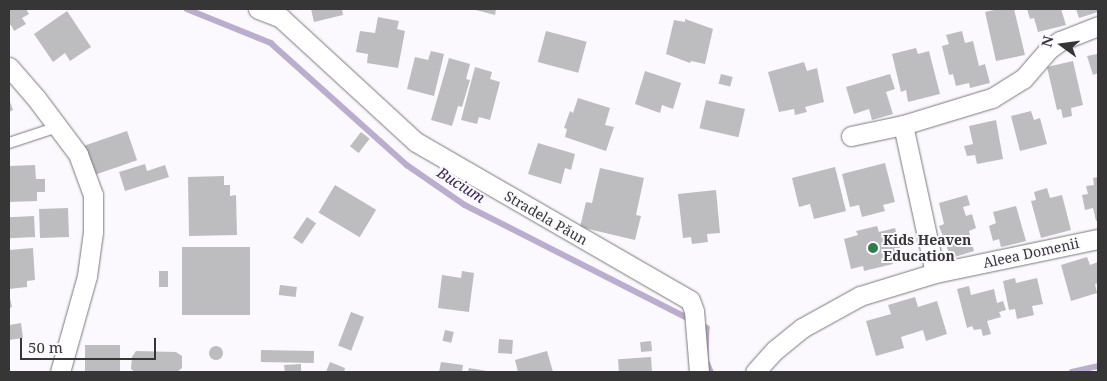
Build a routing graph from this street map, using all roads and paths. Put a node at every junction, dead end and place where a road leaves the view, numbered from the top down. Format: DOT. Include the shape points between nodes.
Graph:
graph roads {
  1 [pos="258,9"];
  2 [pos="1098,26"];
  3 [pos="9,66"];
  4 [pos="903,124"];
  5 [pos="58,126"];
  6 [pos="851,136"];
  7 [pos="9,143"];
  8 [pos="1098,239"];
  9 [pos="935,274"];
  10 [pos="60,372"];
  11 [pos="698,372"];
  12 [pos="756,372"];
  1 -- 11 [label="street, Stradela Păun" via="281,18 416,142 690,300 694,310"];
  2 -- 4 [label="street" via="1074,34 1049,49 1012,88 992,98"];
  3 -- 5 [label="street"];
  4 -- 6 [label="street"];
  4 -- 9 [label="street"];
  5 -- 7 [label="lane"];
  5 -- 10 [label="street" via="78,154 92,194 93,232 87,276"];
  8 -- 9 [label="street, Aleea Domenii"];
  9 -- 12 [label="street, Aleea Domenii" via="860,296 802,328"];
}
